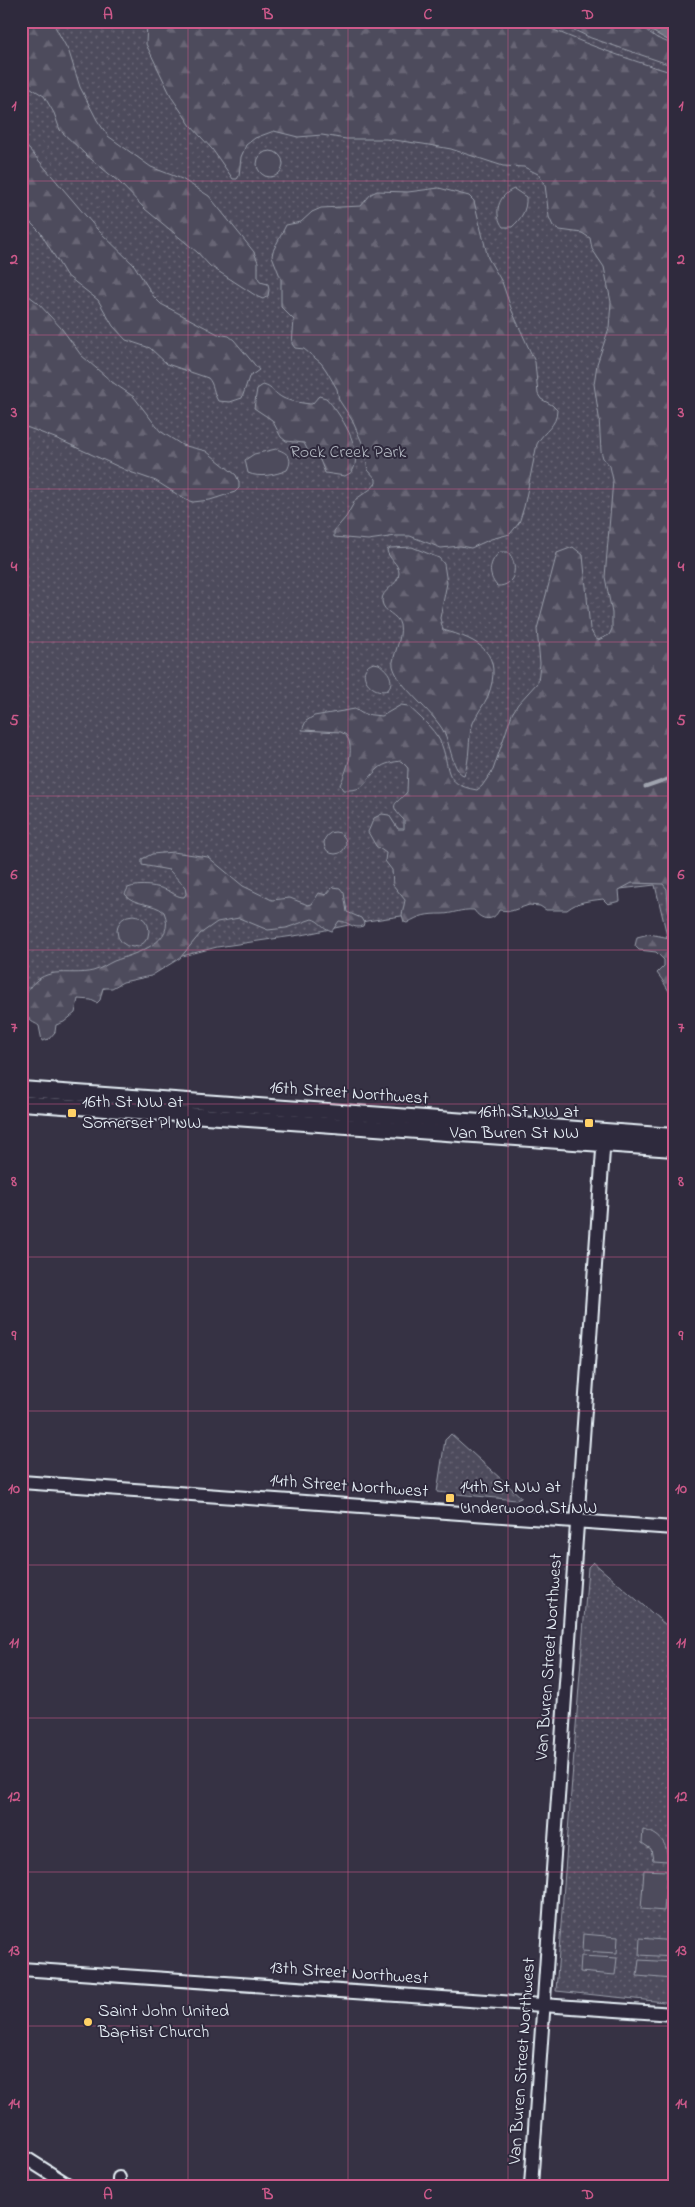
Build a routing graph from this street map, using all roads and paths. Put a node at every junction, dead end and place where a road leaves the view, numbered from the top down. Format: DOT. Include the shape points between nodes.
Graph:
graph roads {
  1 [pos="21,1089"];
  2 [pos="21,1103"];
  3 [pos="674,1136"];
  4 [pos="604,1138"];
  5 [pos="674,1149"];
  6 [pos="21,1482"];
  7 [pos="577,1521"];
  8 [pos="674,1528"];
  9 [pos="21,1969"];
  10 [pos="544,2005"];
  11 [pos="674,2014"];
  12 [pos="21,2155"];
  13 [pos="70,2186"];
  14 [pos="531,2186"];
  1 -- 4 [label="main road, 16th Street Northwest"];
  2 -- 4 [label="main road, 16th Street Northwest"];
  3 -- 4 [label="main road, 16th Street Northwest"];
  4 -- 5 [label="main road, 16th Street Northwest"];
  4 -- 7 [label="street, Van Buren Street Northwest"];
  6 -- 7 [label="street, 14th Street Northwest"];
  7 -- 8 [label="street, 14th Street Northwest"];
  7 -- 10 [label="street, Van Buren Street Northwest"];
  9 -- 10 [label="street, 13th Street Northwest"];
  10 -- 11 [label="street, 13th Street Northwest"];
  10 -- 14 [label="street, Van Buren Street Northwest"];
  12 -- 13 [label="street"];
}
